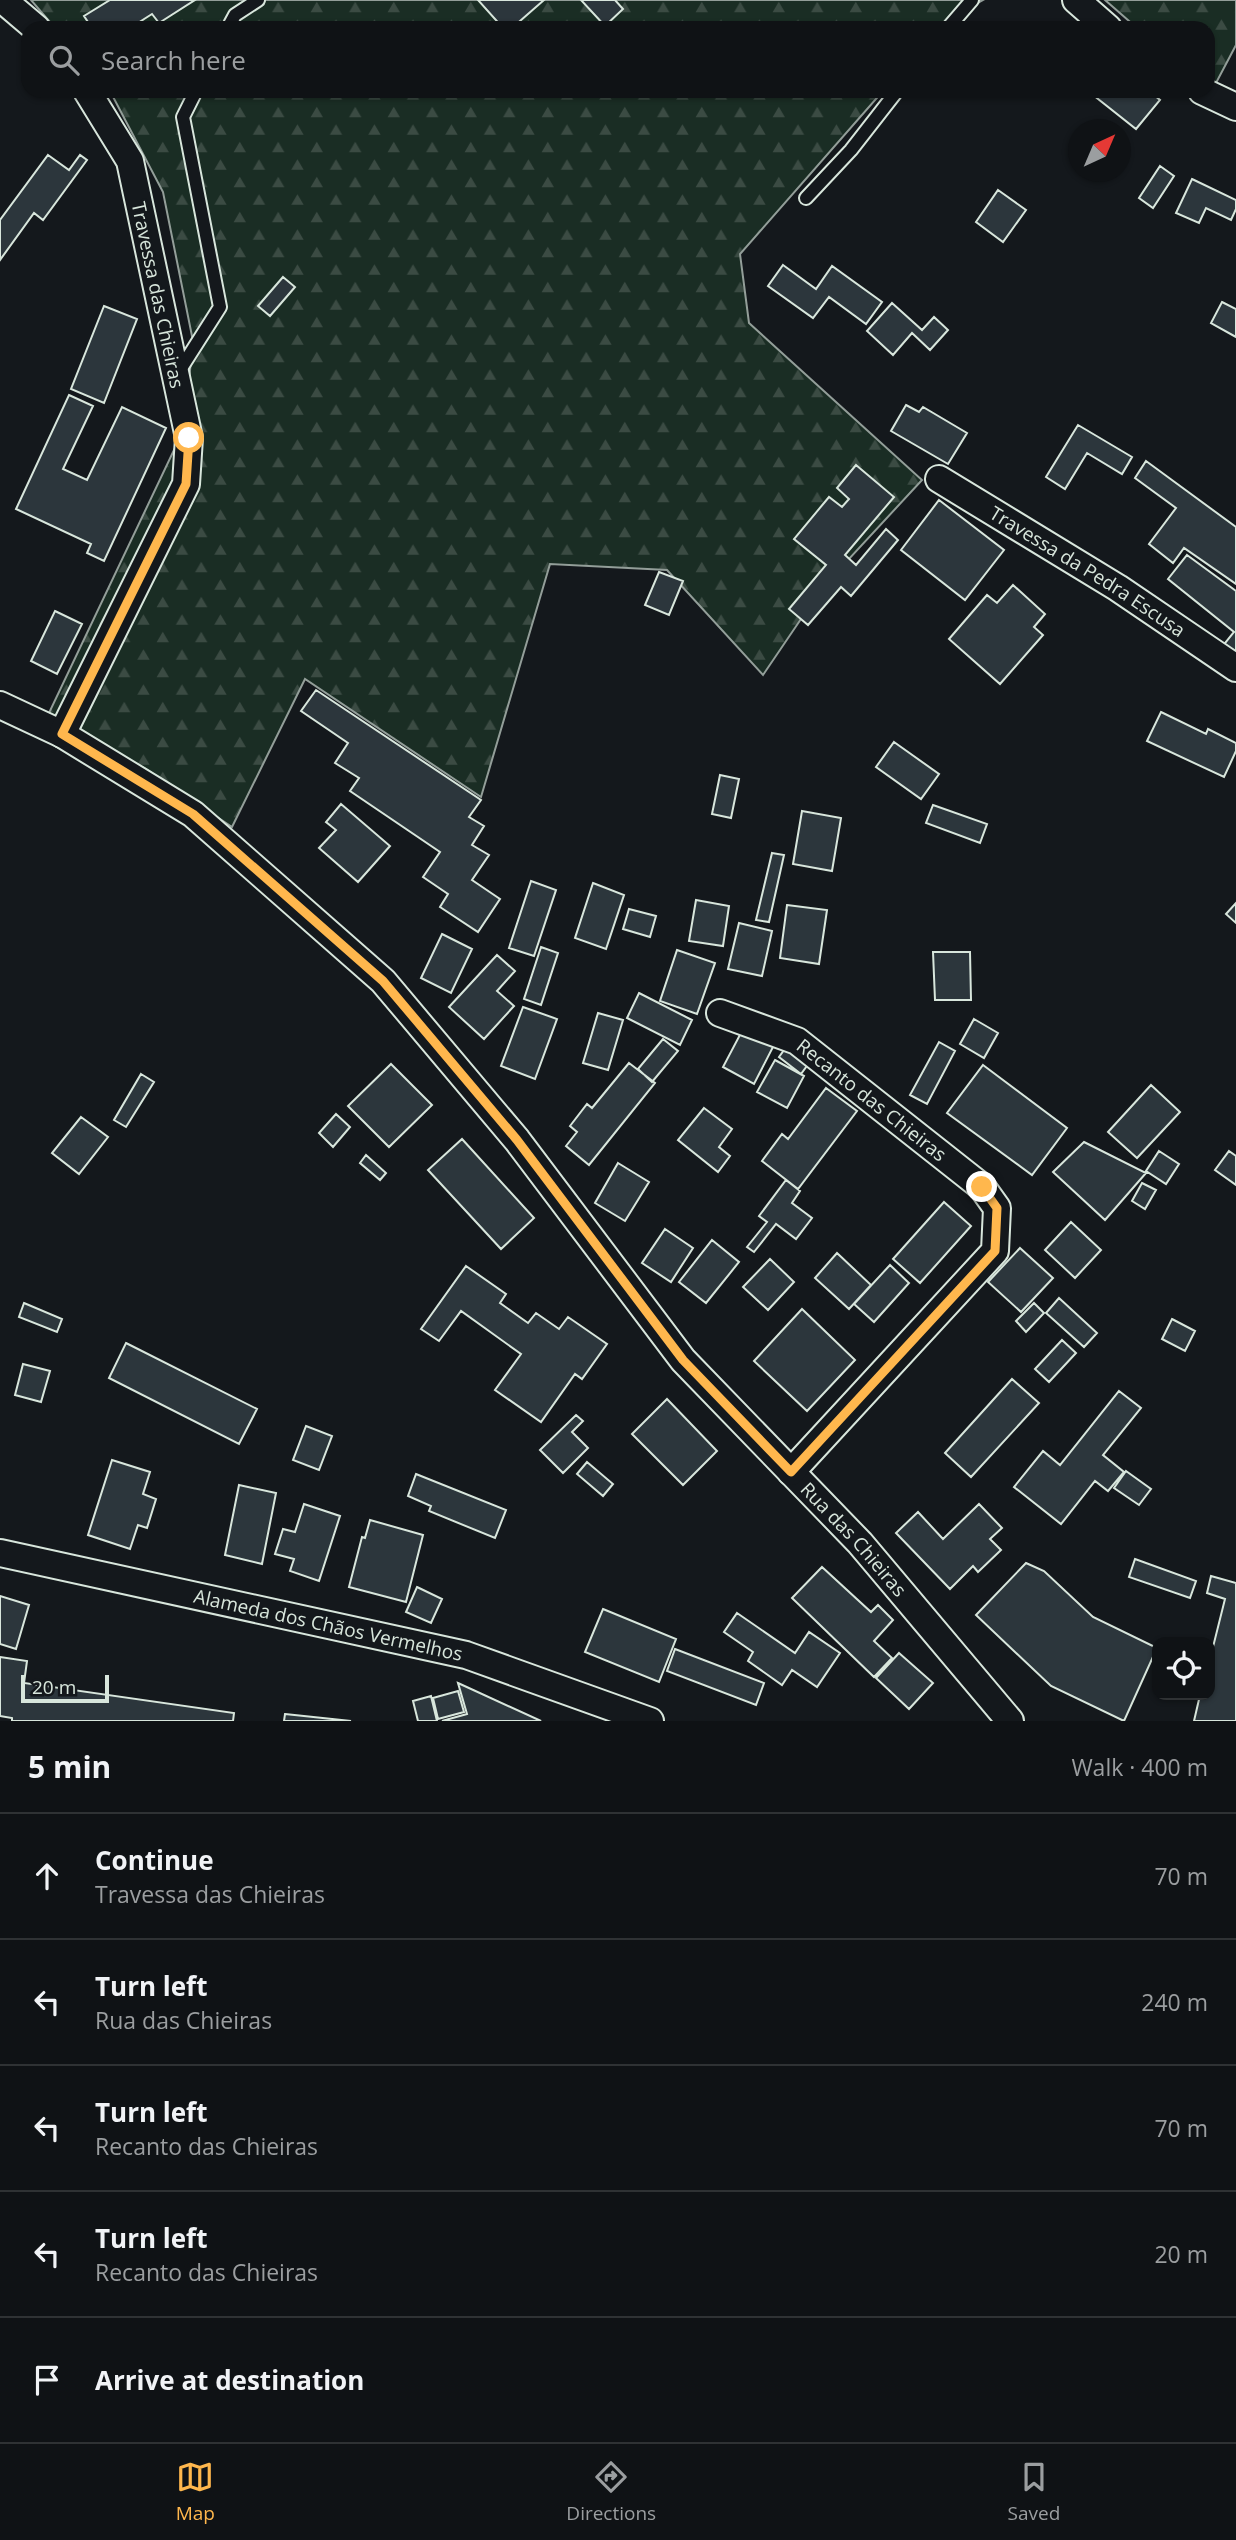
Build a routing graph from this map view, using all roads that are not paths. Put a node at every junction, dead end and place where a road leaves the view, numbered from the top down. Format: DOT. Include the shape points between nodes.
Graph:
graph roads {
  1 [pos="258,0"];
  2 [pos="972,0"];
  3 [pos="1076,0"];
  4 [pos="3,3"];
  5 [pos="27,21"];
  6 [pos="232,21"];
  7 [pos="954,21"];
  8 [pos="1100,21"];
  9 [pos="1215,97"];
  10 [pos="91,98"];
  11 [pos="192,98"];
  12 [pos="892,98"];
  13 [pos="1236,107"];
  14 [pos="806,198"];
  15 [pos="176,377"];
  16 [pos="939,479"];
  17 [pos="1236,668"];
  18 [pos="0,705"];
  19 [pos="62,734"];
  20 [pos="720,1013"];
  21 [pos="791,1472"];
  22 [pos="0,1553"];
  23 [pos="650,1721"];
  24 [pos="1010,1721"];
  1 -- 6 [label="lane"];
  2 -- 7 [label="lane"];
  3 -- 8 [label="street"];
  4 -- 5 [label="street"];
  9 -- 13 [label="street"];
  10 -- 15 [label="street, Travessa das Chieiras" via="130,161"];
  11 -- 15 [label="lane" via="183,117 219,307"];
  12 -- 14 [label="lane"];
  15 -- 19 [label="street, Travessa das Chieiras" via="189,438 186,484"];
  16 -- 17 [label="street, Travessa da Pedra Escusa" via="1118,588"];
  18 -- 19 [label="street, Rua das Chieiras"];
  19 -- 21 [label="street, Rua das Chieiras" via="193,814 383,981 517,1140 683,1360"];
  20 -- 21 [label="street, Recanto das Chieiras" via="797,1041 982,1187 997,1208 995,1251"];
  21 -- 24 [label="street, Rua das Chieiras" via="860,1543"];
  22 -- 23 [label="street, Alameda dos Chãos Vermelhos" via="466,1655"];
}
